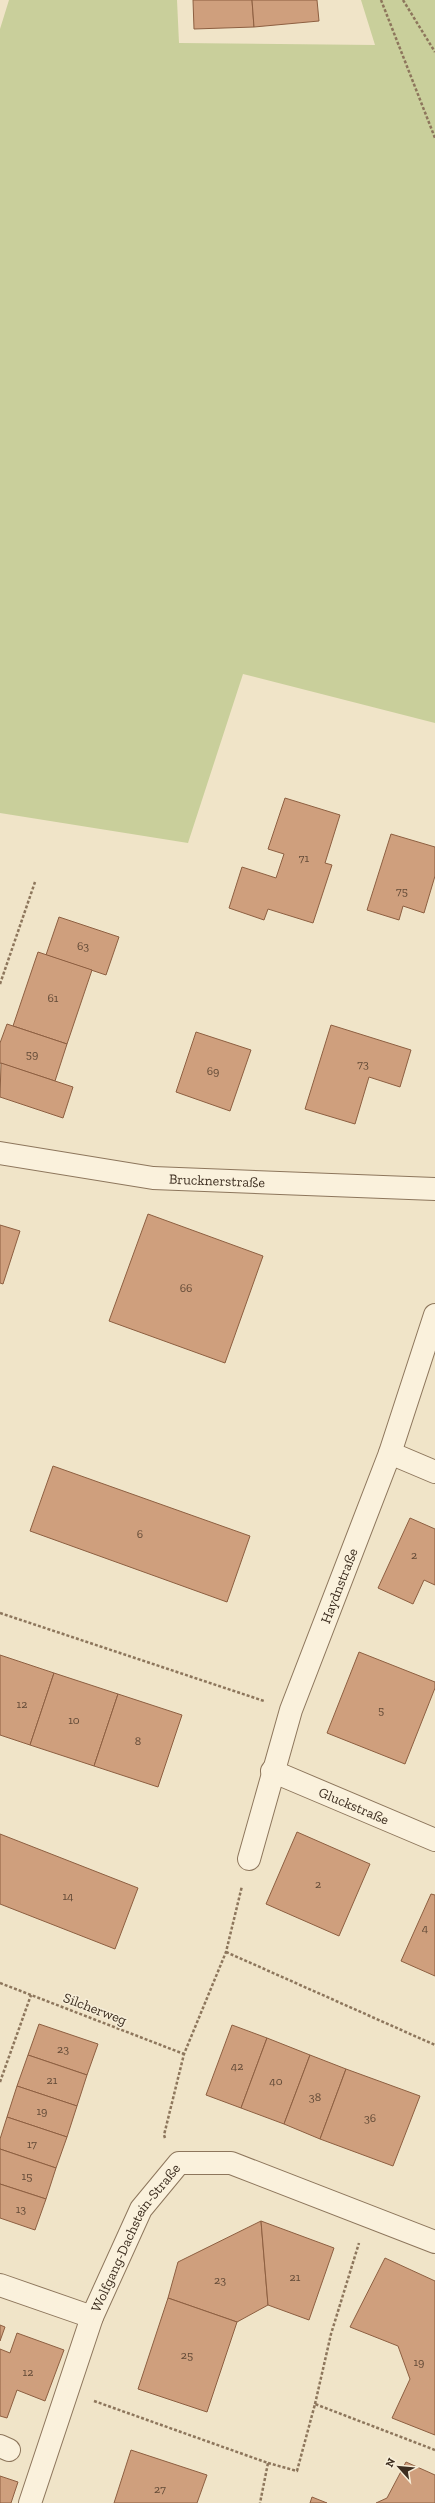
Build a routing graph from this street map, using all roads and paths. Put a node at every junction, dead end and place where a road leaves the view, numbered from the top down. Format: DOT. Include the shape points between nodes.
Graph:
graph roads {
  1 [pos="381,0"];
  2 [pos="403,0"];
  3 [pos="435,52"];
  4 [pos="435,138"];
  5 [pos="35,882"];
  6 [pos="0,984"];
  7 [pos="0,1153"];
  8 [pos="435,1190"];
  9 [pos="435,1315"];
  10 [pos="390,1453"];
  11 [pos="435,1472"];
  12 [pos="0,1613"];
  13 [pos="291,1710"];
  14 [pos="272,1771"];
  15 [pos="435,1840"];
  16 [pos="249,1858"];
  17 [pos="226,1952"];
  18 [pos="0,1983"];
  19 [pos="31,1995"];
  20 [pos="435,2045"];
  21 [pos="184,2054"];
  22 [pos="0,2082"];
  23 [pos="179,2163"];
  24 [pos="435,2242"];
  25 [pos="350,2278"];
  26 [pos="0,2285"];
  27 [pos="92,2317"];
  28 [pos="67,2392"];
  29 [pos="315,2404"];
  30 [pos="435,2450"];
  31 [pos="268,2463"];
  32 [pos="30,2503"];
  33 [pos="260,2503"];
  1 -- 4 [label="path"];
  2 -- 3 [label="path"];
  5 -- 6 [label="path"];
  7 -- 8 [label="street, Brucknerstraße" via="153,1178"];
  9 -- 10 [label="street, Haydnstraße"];
  10 -- 11 [label="street"];
  10 -- 13 [label="street, Haydnstraße"];
  12 -- 13 [label="path"];
  13 -- 14 [label="street, Haydnstraße"];
  14 -- 15 [label="street, Gluckstraße"];
  14 -- 16 [label="street, Haydnstraße"];
  16 -- 17 [label="path"];
  17 -- 20 [label="path"];
  17 -- 21 [label="path"];
  18 -- 19 [label="path, Silcherweg"];
  19 -- 21 [label="path, Silcherweg"];
  19 -- 22 [label="path"];
  21 -- 23 [label="path" via="164,2136"];
  23 -- 24 [label="street, Wolfgang-Dachstein-Straße" via="231,2163"];
  23 -- 27 [label="street, Wolfgang-Dachstein-Straße" via="141,2208"];
  25 -- 29 [label="path" via="331,2334"];
  26 -- 27 [label="street"];
  27 -- 28 [label="street, Wolfgang-Dachstein-Straße"];
  28 -- 31 [label="path"];
  28 -- 32 [label="street, Wolfgang-Dachstein-Straße"];
  29 -- 30 [label="path"];
  29 -- 31 [label="path" via="297,2471"];
  31 -- 33 [label="path"];
}
